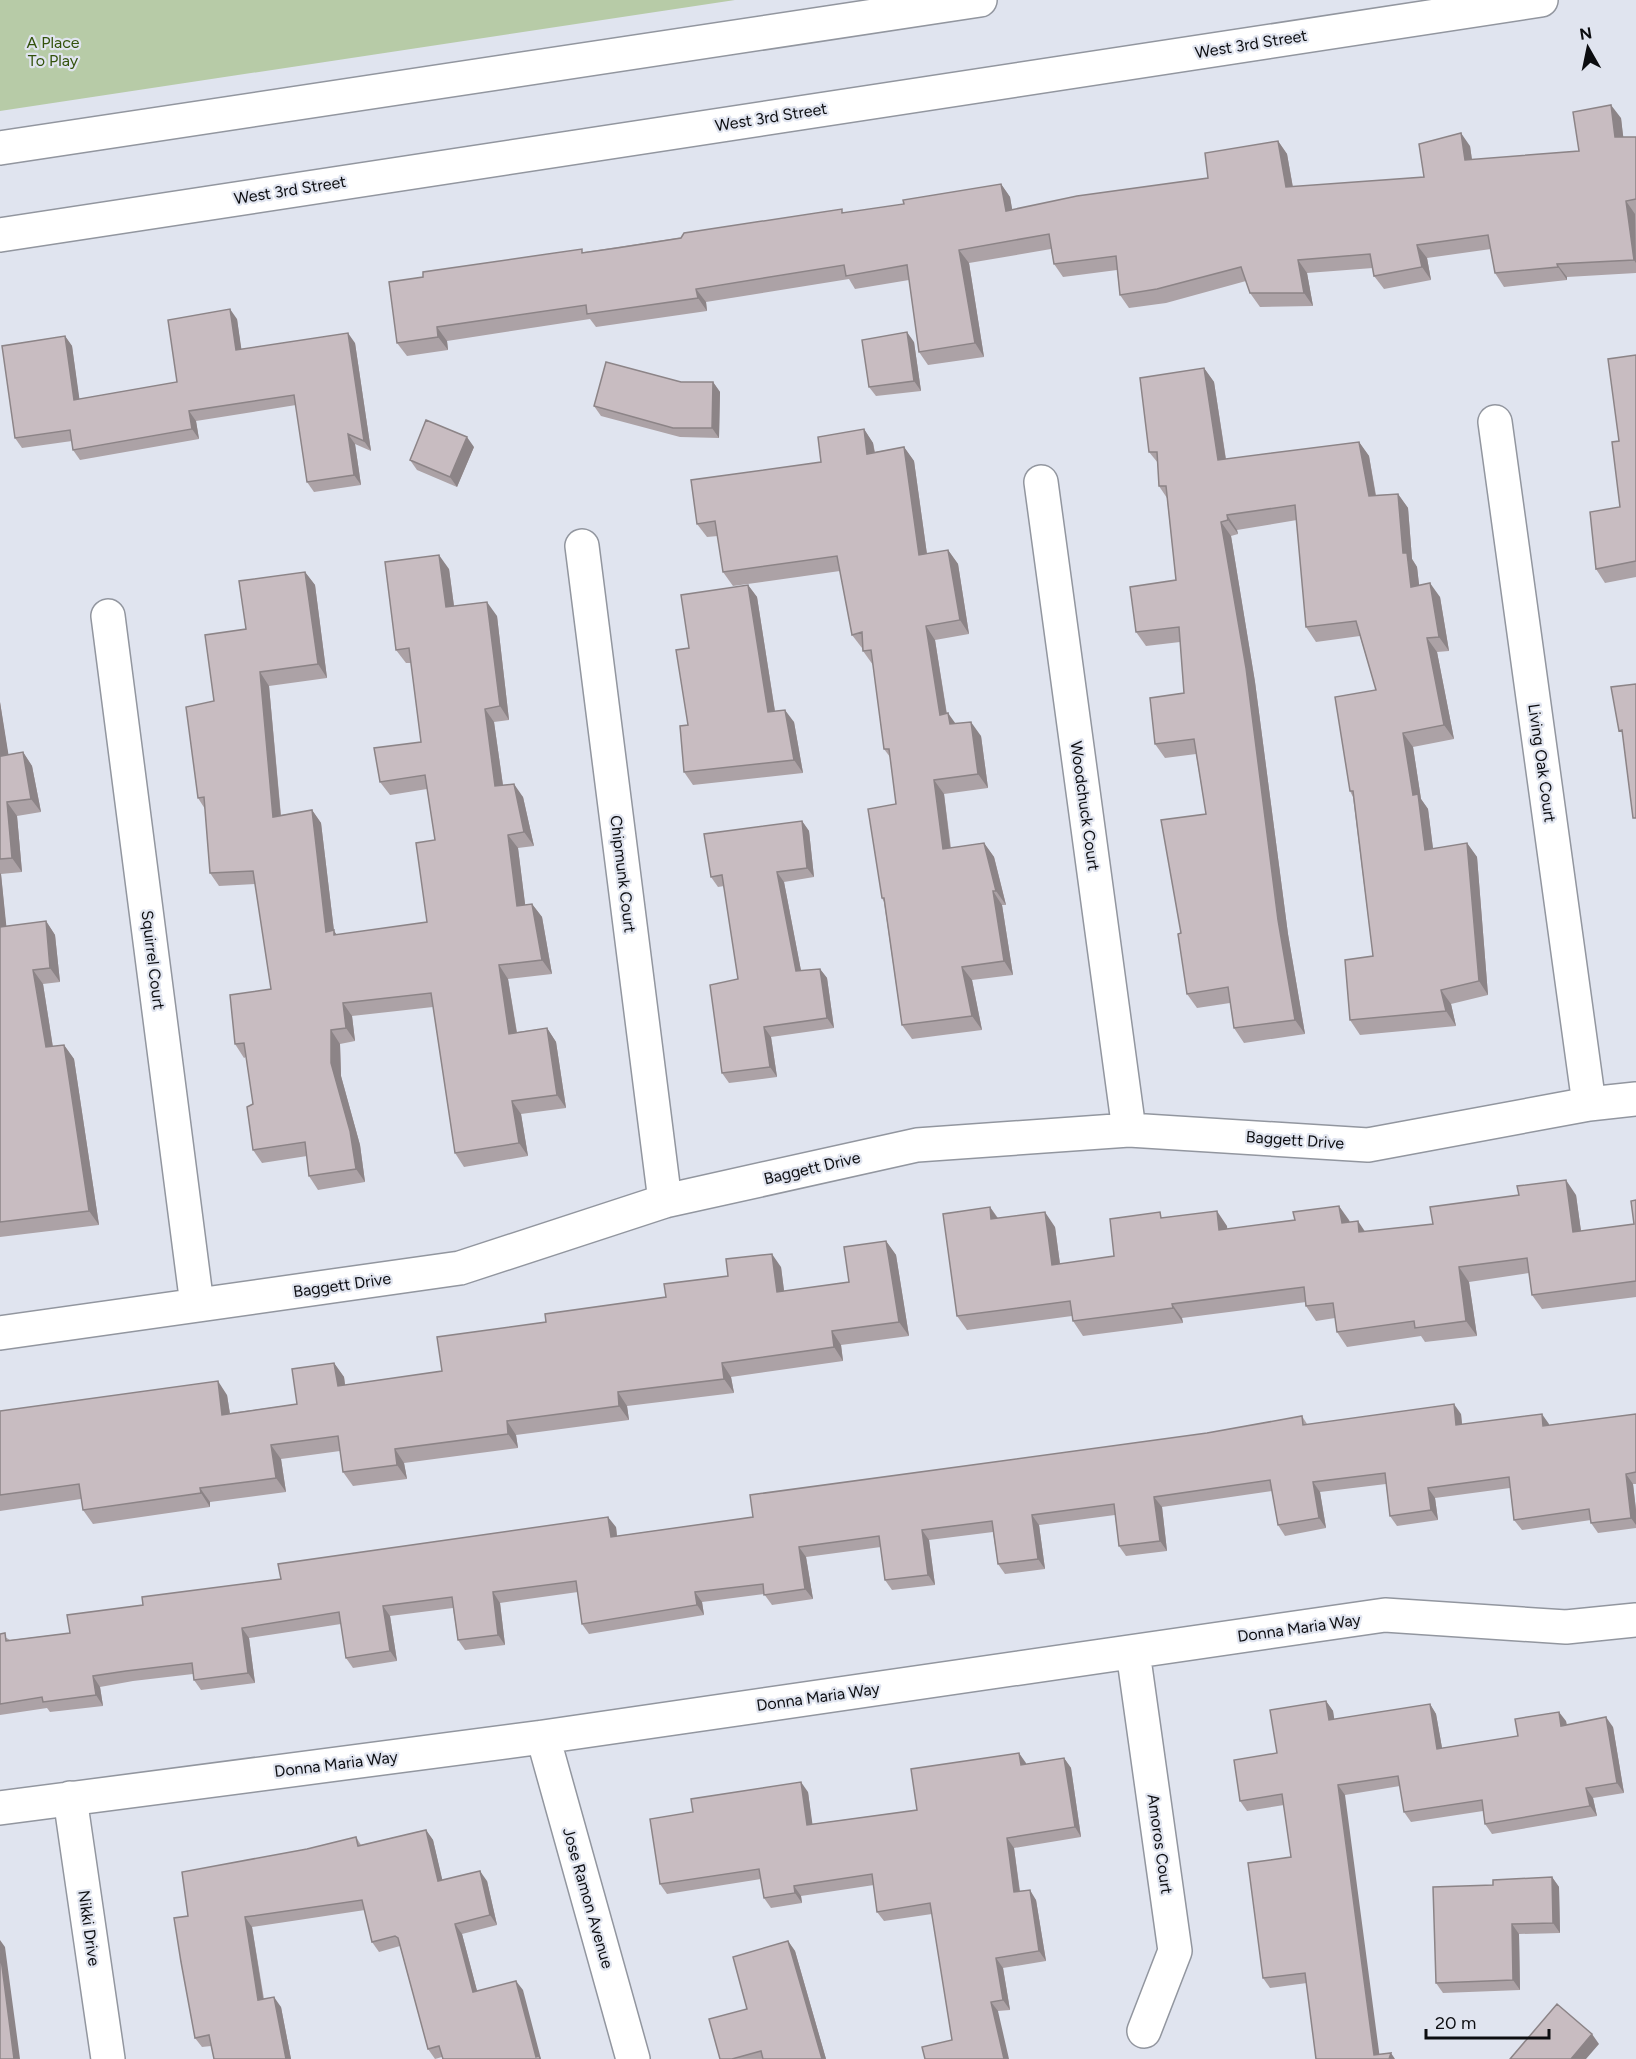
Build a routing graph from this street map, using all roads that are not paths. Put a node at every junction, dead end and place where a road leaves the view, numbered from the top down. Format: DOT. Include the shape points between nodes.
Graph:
graph roads {
  1 [pos="980,0"];
  2 [pos="1541,0"];
  3 [pos="0,148"];
  4 [pos="0,235"];
  5 [pos="1495,422"];
  6 [pos="1041,482"];
  7 [pos="582,546"];
  8 [pos="108,616"];
  9 [pos="1636,1099"];
  10 [pos="1589,1104"];
  11 [pos="1130,1130"];
  12 [pos="665,1201"];
  13 [pos="197,1305"];
  14 [pos="0,1333"];
  15 [pos="1636,1620"];
  16 [pos="1133,1652"];
  17 [pos="543,1737"];
  18 [pos="70,1798"];
  19 [pos="0,1808"];
  20 [pos="1144,2031"];
  21 [pos="108,2059"];
  22 [pos="633,2059"];
  1 -- 3 [label="street"];
  2 -- 4 [label="street, West 3rd Street"];
  5 -- 10 [label="street, Living Oak Court"];
  6 -- 11 [label="street, Woodchuck Court"];
  7 -- 12 [label="street, Chipmunk Court"];
  8 -- 13 [label="street, Squirrel Court"];
  9 -- 10 [label="street, Baggett Drive"];
  10 -- 11 [label="street, Baggett Drive" via="1368,1145"];
  11 -- 12 [label="street, Baggett Drive" via="917,1145"];
  12 -- 13 [label="street, Baggett Drive" via="460,1268"];
  13 -- 14 [label="street, Baggett Drive"];
  15 -- 16 [label="street, Donna Maria Way" via="1566,1627 1385,1615"];
  16 -- 17 [label="street, Donna Maria Way"];
  16 -- 20 [label="street, Amoros Court" via="1175,1951"];
  17 -- 18 [label="street, Donna Maria Way"];
  17 -- 22 [label="street, Jose Ramon Avenue"];
  18 -- 19 [label="street, Donna Maria Way"];
  18 -- 21 [label="street, Nikki Drive"];
}
